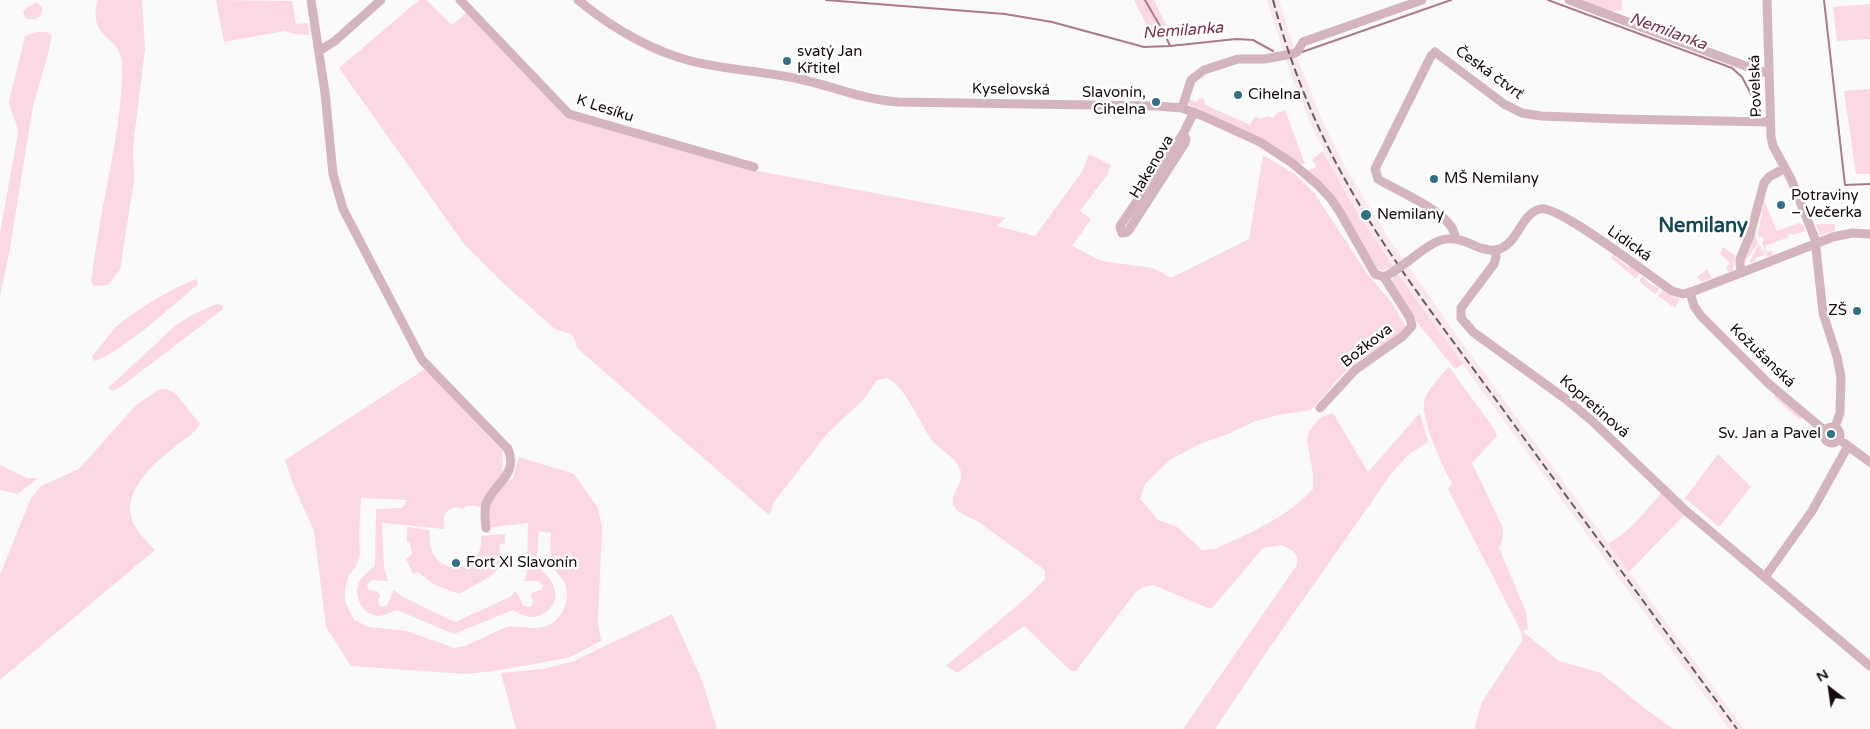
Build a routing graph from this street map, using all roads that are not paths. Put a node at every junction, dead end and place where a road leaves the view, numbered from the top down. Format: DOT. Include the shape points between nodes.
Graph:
graph roads {
  1 [pos="311,0"];
  2 [pos="381,0"];
  3 [pos="460,0"];
  4 [pos="578,0"];
  5 [pos="1422,0"];
  6 [pos="1569,0"];
  7 [pos="1767,0"];
  8 [pos="319,51"];
  9 [pos="1769,73"];
  10 [pos="1182,108"];
  11 [pos="1194,112"];
  12 [pos="1770,122"];
  13 [pos="1183,134"];
  14 [pos="754,167"];
  15 [pos="1785,168"];
  16 [pos="1870,234"];
  17 [pos="1455,238"];
  18 [pos="1816,245"];
  19 [pos="1495,250"];
  20 [pos="1742,273"];
  21 [pos="1384,277"];
  22 [pos="1690,292"];
  23 [pos="1320,408"];
  24 [pos="1835,428"];
  25 [pos="1825,431"];
  26 [pos="1838,439"];
  27 [pos="1848,446"];
  28 [pos="1870,462"];
  29 [pos="486,528"];
  30 [pos="1765,576"];
  31 [pos="1870,666"];
  1 -- 8 [label="street"];
  2 -- 8 [label="street"];
  3 -- 14 [label="street, K Lesíku" via="569,114"];
  4 -- 10 [label="street, Kyselovská" via="618,29 674,56 800,79 869,99"];
  5 -- 10 [label="street" via="1303,42 1292,54 1238,59 1204,70 1191,80"];
  6 -- 9 [label="street"];
  7 -- 9 [label="street, Povelská"];
  8 -- 29 [label="street" via="333,174 343,209 422,360 508,448 512,458 506,475 486,504"];
  9 -- 12 [label="street, Povelská"];
  10 -- 11 [label="street, Kyselovská"];
  11 -- 13 [label="street"];
  11 -- 21 [label="street, Kyselovská" via="1266,146 1313,180 1338,209 1374,272"];
  12 -- 15 [label="street, Povelská" via="1773,146"];
  12 -- 17 [label="street, Česká čtvrť" via="1522,113 1504,104 1435,52 1375,169 1378,179 1438,213 1454,231"];
  13 -- 13 [label="street, Hakenova" via="1185,143 1129,230 1122,233 1120,226"];
  15 -- 18 [label="street, Povelská"];
  15 -- 20 [label="street" via="1764,183 1750,235 1740,258"];
  16 -- 18 [label="street" via="1842,235"];
  17 -- 19 [label="street"];
  17 -- 21 [label="street, bridge" via="1434,242"];
  18 -- 20 [label="street"];
  18 -- 24 [label="street, Povelská" via="1823,313 1841,377 1840,413"];
  19 -- 22 [label="street, Lidická" via="1508,243 1533,212 1548,208 1572,221 1672,291 1680,294"];
  19 -- 30 [label="street, Kopretinová" via="1494,264 1462,306 1460,316 1466,326 1591,420 1685,510"];
  20 -- 22 [label="street"];
  21 -- 23 [label="street, Božkova" via="1412,326 1355,370"];
  22 -- 25 [label="street, Kožušanská" via="1701,316 1770,384"];
  24 -- 25 [label="street"];
  24 -- 26 [label="street" via="1839,432"];
  25 -- 26 [label="street, Kožušanská" via="1828,442"];
  26 -- 27 [label="street, Kožušanská"];
  27 -- 28 [label="street, Kožušanská"];
  27 -- 30 [label="street" via="1812,511"];
  30 -- 31 [label="street, Kopretinová"];
}
